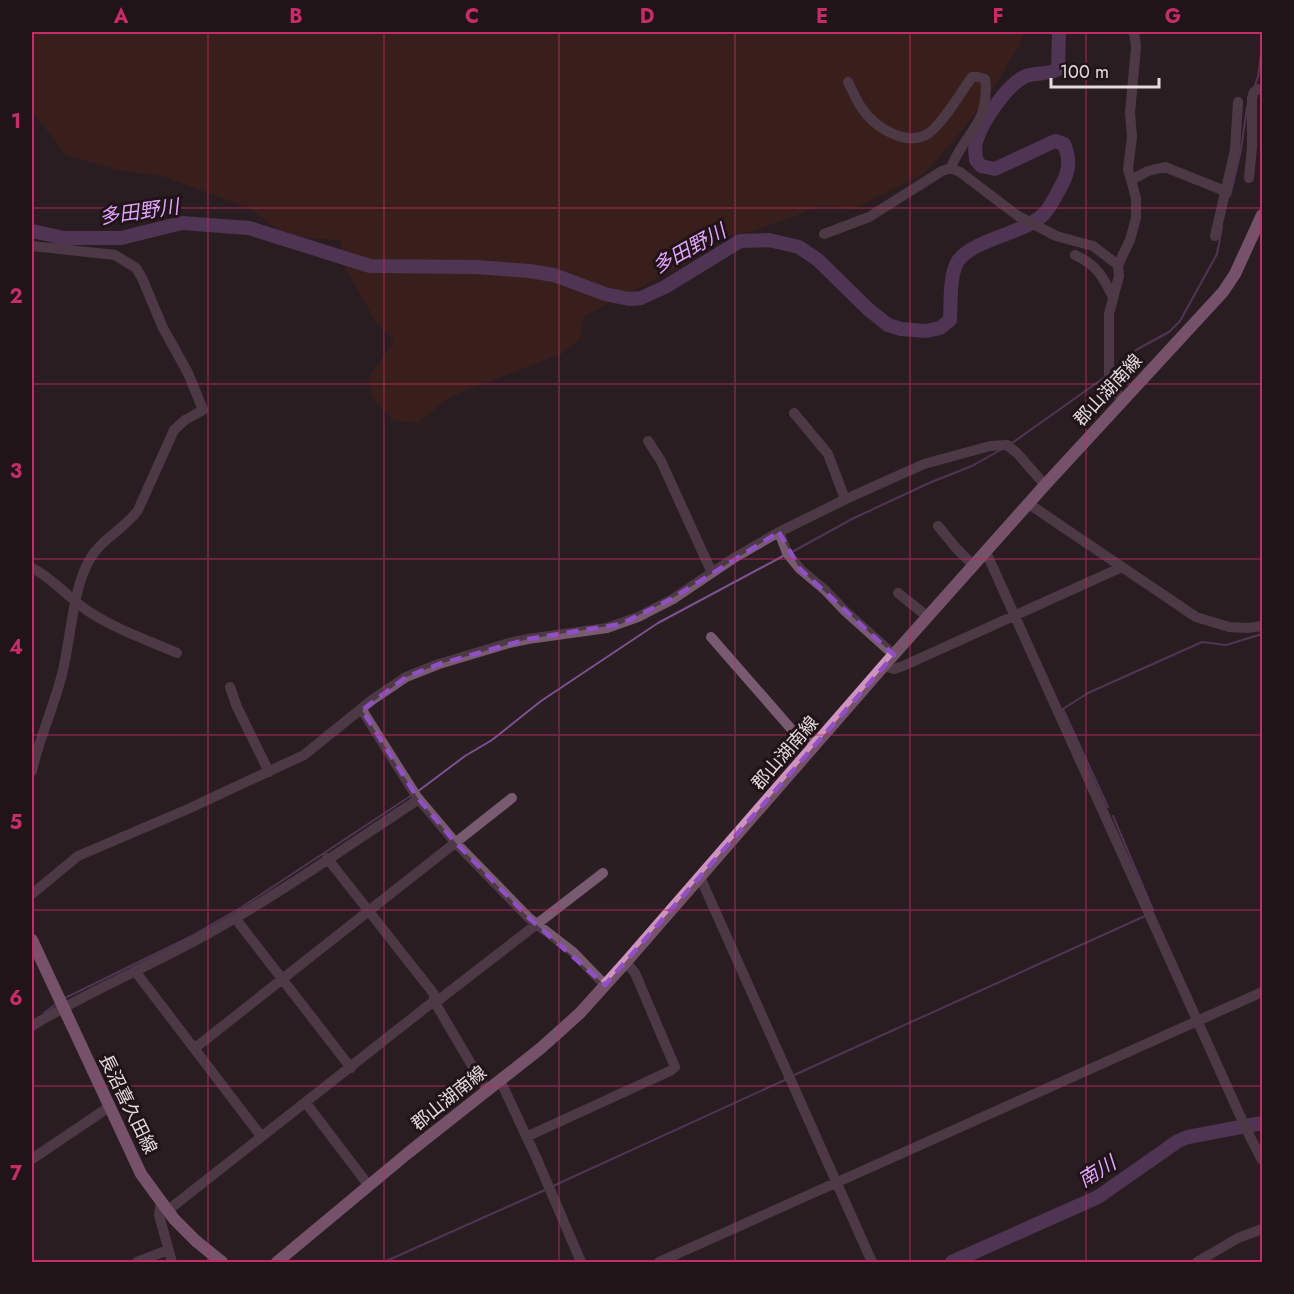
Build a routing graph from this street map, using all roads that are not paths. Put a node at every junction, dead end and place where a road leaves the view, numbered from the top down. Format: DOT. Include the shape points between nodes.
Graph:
graph roads {
  1 [pos="1134,32"];
  2 [pos="848,82"];
  3 [pos="1263,90"];
  4 [pos="1238,102"];
  5 [pos="951,168"];
  6 [pos="1249,178"];
  7 [pos="1131,180"];
  8 [pos="1226,191"];
  9 [pos="1263,215"];
  10 [pos="824,234"];
  11 [pos="1215,236"];
  12 [pos="32,246"];
  13 [pos="1075,255"];
  14 [pos="1118,265"];
  15 [pos="1113,297"];
  16 [pos="1123,401"];
  17 [pos="794,413"];
  18 [pos="648,441"];
  19 [pos="1045,485"];
  20 [pos="845,500"];
  21 [pos="1029,504"];
  22 [pos="938,526"];
  23 [pos="779,532"];
  24 [pos="986,552"];
  25 [pos="974,566"];
  26 [pos="1122,567"];
  27 [pos="32,568"];
  28 [pos="712,573"];
  29 [pos="898,593"];
  30 [pos="76,602"];
  31 [pos="1016,616"];
  32 [pos="928,617"];
  33 [pos="1263,626"];
  34 [pos="711,637"];
  35 [pos="177,653"];
  36 [pos="894,655"];
  37 [pos="884,666"];
  38 [pos="230,687"];
  39 [pos="362,710"];
  40 [pos="816,745"];
  41 [pos="32,771"];
  42 [pos="269,772"];
  43 [pos="512,798"];
  44 [pos="419,799"];
  45 [pos="455,843"];
  46 [pos="327,858"];
  47 [pos="603,873"];
  48 [pos="700,877"];
  49 [pos="32,894"];
  50 [pos="367,911"];
  51 [pos="235,918"];
  52 [pos="536,924"];
  53 [pos="32,940"];
  54 [pos="626,962"];
  55 [pos="135,971"];
  56 [pos="283,978"];
  57 [pos="605,985"];
  58 [pos="1263,992"];
  59 [pos="434,1001"];
  60 [pos="62,1008"];
  61 [pos="1197,1021"];
  62 [pos="32,1026"];
  63 [pos="195,1048"];
  64 [pos="351,1068"];
  65 [pos="500,1080"];
  66 [pos="487,1091"];
  67 [pos="306,1103"];
  68 [pos="109,1107"];
  69 [pos="261,1136"];
  70 [pos="526,1137"];
  71 [pos="32,1159"];
  72 [pos="1263,1160"];
  73 [pos="837,1183"];
  74 [pos="369,1186"];
  75 [pos="164,1207"];
  76 [pos="1263,1229"];
  77 [pos="168,1250"];
  78 [pos="137,1263"];
  79 [pos="172,1263"];
  80 [pos="222,1263"];
  81 [pos="278,1263"];
  82 [pos="581,1263"];
  83 [pos="659,1263"];
  84 [pos="872,1263"];
  85 [pos="1197,1263"];
  1 -- 7 [label="street" via="1128,169"];
  2 -- 5 [label="street" via="861,107 879,124 896,135 914,138 931,131 972,77 985,79 981,117"];
  3 -- 6 [label="street" via="1258,89 1252,98"];
  4 -- 8 [label="street" via="1236,142"];
  5 -- 10 [label="street" via="869,217"];
  5 -- 14 [label="street" via="1018,216 1056,236 1093,246"];
  7 -- 8 [label="street" via="1166,167"];
  7 -- 14 [label="street" via="1136,218"];
  8 -- 11 [label="street"];
  9 -- 16 [label="main road, 郡山湖南線" via="1223,292"];
  12 -- 30 [label="street" via="115,255 136,268 203,407 174,430 130,521 89,560"];
  13 -- 15 [label="street" via="1104,277"];
  14 -- 15 [label="street"];
  15 -- 16 [label="street" via="1109,314 1109,376"];
  16 -- 19 [label="main road, 郡山湖南線"];
  17 -- 20 [label="street" via="826,451"];
  18 -- 28 [label="street"];
  19 -- 20 [label="street" via="1012,448 990,446 924,464"];
  19 -- 21 [label="main road, 郡山湖南線"];
  20 -- 23 [label="street"];
  21 -- 24 [label="main road, 郡山湖南線"];
  21 -- 26 [label="street"];
  22 -- 25 [label="street"];
  23 -- 28 [label="street"];
  23 -- 36 [label="street" via="787,553 800,569"];
  24 -- 25 [label="main road, 郡山湖南線"];
  24 -- 31 [label="street"];
  25 -- 32 [label="main road, 郡山湖南線"];
  26 -- 31 [label="street"];
  26 -- 33 [label="street" via="1185,611 1209,622 1228,627"];
  27 -- 30 [label="street"];
  28 -- 39 [label="street" via="673,599 621,624 528,639 431,667 388,688"];
  29 -- 32 [label="street"];
  30 -- 35 [label="street" via="102,620"];
  30 -- 41 [label="street" via="57,694"];
  31 -- 37 [label="street" via="903,666"];
  31 -- 61 [label="street"];
  32 -- 36 [label="main road, 郡山湖南線"];
  34 -- 40 [label="street" via="792,731"];
  36 -- 37 [label="main road, 郡山湖南線"];
  37 -- 40 [label="main road, 郡山湖南線"];
  38 -- 42 [label="street"];
  39 -- 42 [label="street" via="313,749"];
  39 -- 44 [label="street"];
  40 -- 48 [label="main road, 郡山湖南線"];
  42 -- 49 [label="street" via="84,853"];
  43 -- 45 [label="street"];
  44 -- 45 [label="street"];
  44 -- 46 [label="street"];
  45 -- 50 [label="street"];
  45 -- 52 [label="street"];
  46 -- 50 [label="street"];
  46 -- 51 [label="street"];
  47 -- 52 [label="street"];
  48 -- 54 [label="main road, 郡山湖南線"];
  48 -- 73 [label="street"];
  50 -- 56 [label="street"];
  50 -- 59 [label="street" via="434,994"];
  51 -- 55 [label="street"];
  51 -- 56 [label="street"];
  52 -- 57 [label="street" via="573,952"];
  52 -- 59 [label="street"];
  53 -- 60 [label="main road, 長沼喜久田線"];
  54 -- 57 [label="main road, 郡山湖南線"];
  54 -- 70 [label="street" via="635,973 675,1067"];
  55 -- 60 [label="street"];
  55 -- 63 [label="street"];
  56 -- 63 [label="street"];
  56 -- 64 [label="street"];
  57 -- 65 [label="main road, 郡山湖南線" via="558,1034"];
  58 -- 61 [label="street"];
  59 -- 64 [label="street"];
  59 -- 66 [label="street"];
  60 -- 62 [label="street"];
  60 -- 68 [label="main road, 長沼喜久田線"];
  61 -- 72 [label="street"];
  61 -- 73 [label="street"];
  63 -- 69 [label="street"];
  64 -- 67 [label="street"];
  65 -- 66 [label="main road, 郡山湖南線"];
  65 -- 70 [label="street"];
  66 -- 74 [label="main road, 郡山湖南線"];
  67 -- 69 [label="street"];
  67 -- 74 [label="street"];
  68 -- 71 [label="street"];
  68 -- 75 [label="main road, 長沼喜久田線" via="141,1174"];
  69 -- 75 [label="street"];
  70 -- 82 [label="street"];
  73 -- 83 [label="street"];
  73 -- 84 [label="street"];
  74 -- 81 [label="main road, 郡山湖南線"];
  75 -- 77 [label="street" via="159,1215"];
  75 -- 80 [label="main road, 長沼喜久田線"];
  76 -- 85 [label="street" via="1238,1238"];
  77 -- 78 [label="street"];
  77 -- 79 [label="street"];
}
